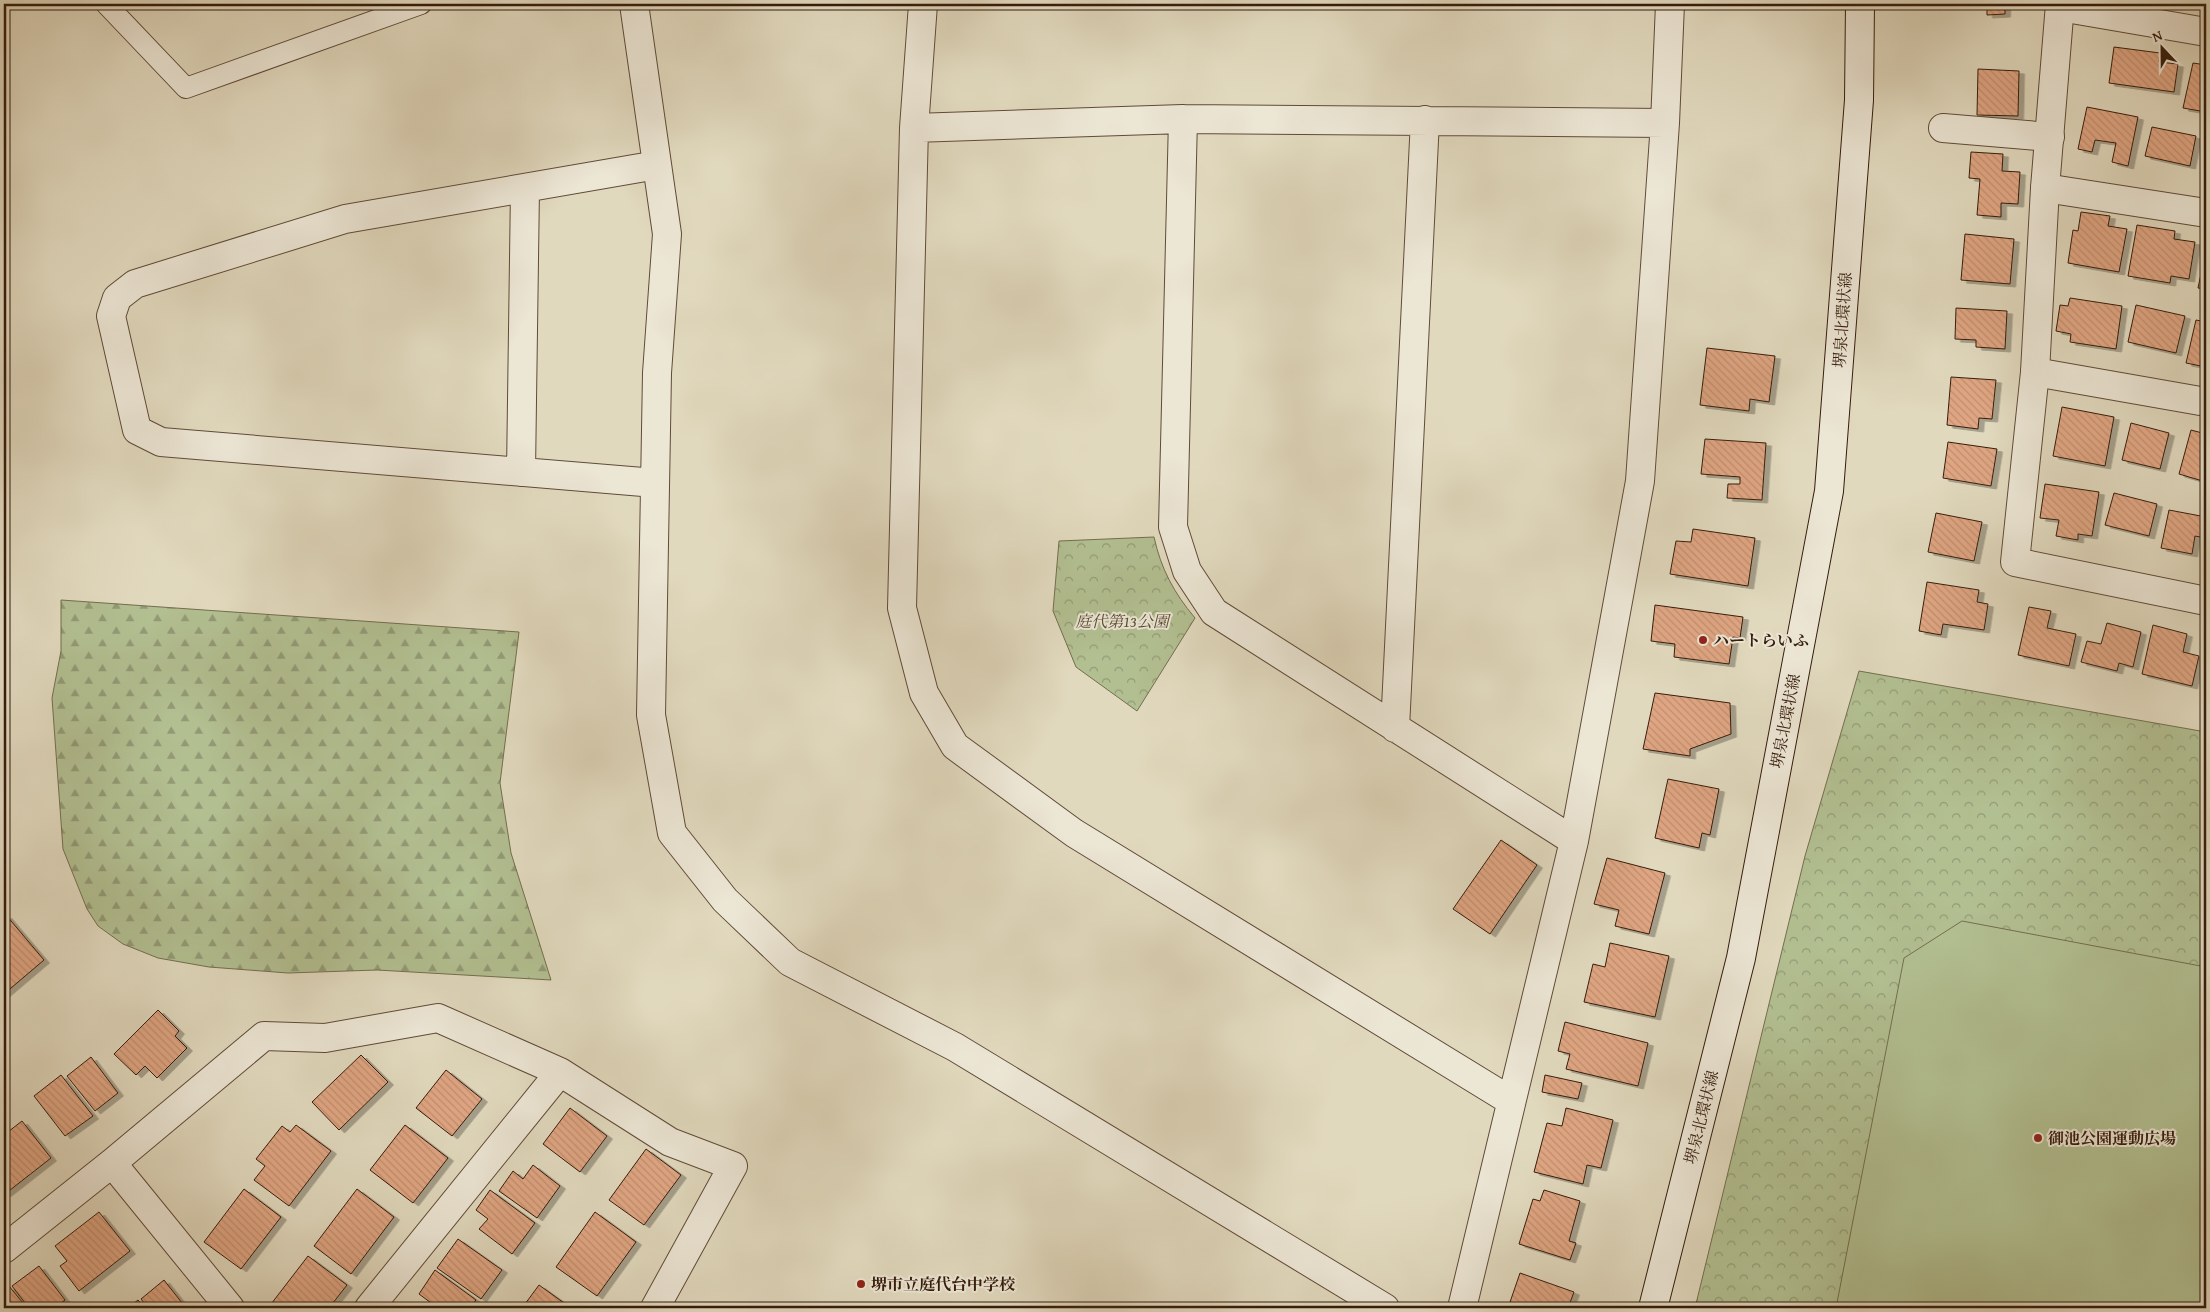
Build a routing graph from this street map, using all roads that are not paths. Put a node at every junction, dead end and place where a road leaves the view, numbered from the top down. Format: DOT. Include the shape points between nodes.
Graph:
graph roads {
  1 [pos="106,4"];
  2 [pos="420,4"];
  3 [pos="634,4"];
  4 [pos="923,4"];
  5 [pos="1670,4"];
  6 [pos="1860,4"];
  7 [pos="2060,5"];
  8 [pos="2206,32"];
  9 [pos="1183,120"];
  10 [pos="1425,120"];
  11 [pos="1665,123"];
  12 [pos="914,128"];
  13 [pos="1943,128"];
  14 [pos="2050,137"];
  15 [pos="657,165"];
  16 [pos="525,188"];
  17 [pos="2045,188"];
  18 [pos="2206,213"];
  19 [pos="2035,372"];
  20 [pos="2206,402"];
  21 [pos="521,472"];
  22 [pos="655,483"];
  23 [pos="2206,602"];
  24 [pos="1395,728"];
  25 [pos="1574,841"];
  26 [pos="560,1072"];
  27 [pos="1511,1101"];
  28 [pos="112,1163"];
  29 [pos="4,1249"];
  30 [pos="230,1308"];
  31 [pos="369,1308"];
  32 [pos="655,1308"];
  33 [pos="1386,1308"];
  34 [pos="1462,1308"];
  35 [pos="1653,1308"];
  1 -- 2 [label="lane" via="186,88"];
  3 -- 15 [label="street"];
  4 -- 12 [label="street"];
  5 -- 11 [label="street"];
  6 -- 35 [label="street, 堺泉北環状線" via="1859,100 1829,491 1741,958"];
  7 -- 8 [label="street"];
  7 -- 14 [label="street"];
  9 -- 10 [label="street"];
  9 -- 12 [label="street"];
  9 -- 24 [label="street" via="1173,526 1188,571 1214,612"];
  10 -- 11 [label="street"];
  10 -- 24 [label="street"];
  11 -- 25 [label="street" via="1640,481"];
  12 -- 27 [label="street" via="902,608 924,693 955,746 1074,833"];
  13 -- 14 [label="street"];
  14 -- 17 [label="street"];
  15 -- 16 [label="street"];
  15 -- 22 [label="street" via="667,234 657,373"];
  16 -- 21 [label="street"];
  16 -- 21 [label="street" via="345,219 135,284 117,298 111,316 137,430 162,442"];
  17 -- 18 [label="street"];
  17 -- 19 [label="street"];
  19 -- 20 [label="street"];
  19 -- 23 [label="street" via="2015,562"];
  21 -- 22 [label="street"];
  22 -- 33 [label="street" via="651,715 672,833 725,900 790,962 955,1047"];
  24 -- 25 [label="street"];
  25 -- 27 [label="street"];
  26 -- 28 [label="street" via="438,1018 325,1038 264,1036"];
  26 -- 31 [label="street"];
  26 -- 32 [label="street" via="670,1142 734,1166"];
  27 -- 34 [label="street"];
  28 -- 29 [label="street"];
  28 -- 30 [label="street"];
}
